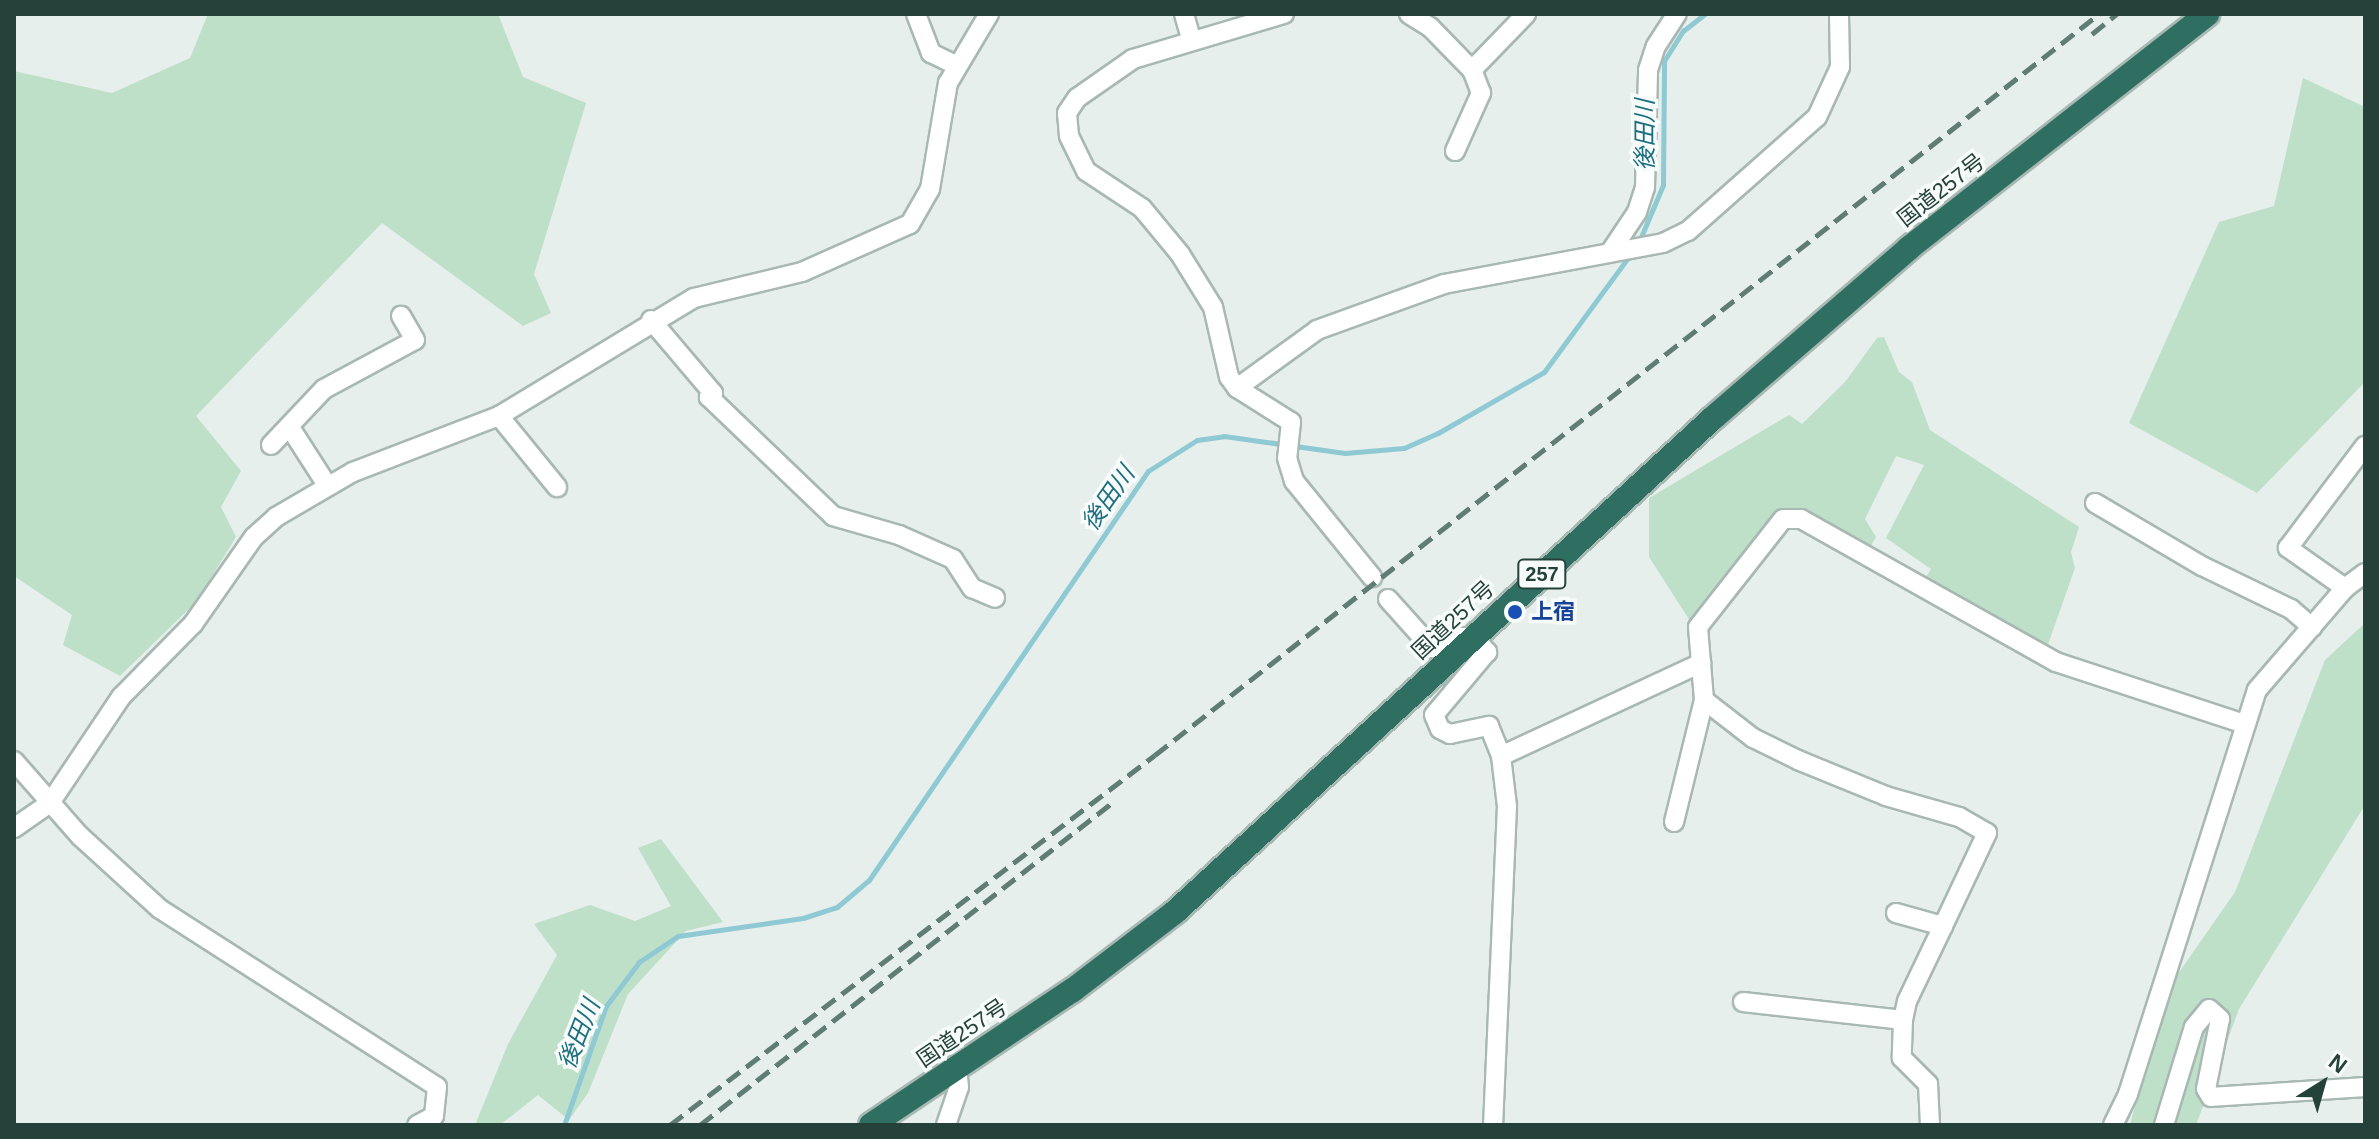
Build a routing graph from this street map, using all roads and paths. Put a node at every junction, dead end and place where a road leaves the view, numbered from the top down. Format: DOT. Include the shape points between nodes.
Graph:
graph roads {
  1 [pos="916,14"];
  2 [pos="989,14"];
  3 [pos="1184,14"];
  4 [pos="1284,14"];
  5 [pos="1409,14"];
  6 [pos="1526,14"];
  7 [pos="1677,14"];
  8 [pos="1839,14"];
  9 [pos="2207,14"];
  10 [pos="1191,39"];
  11 [pos="956,65"];
  12 [pos="1472,70"];
  13 [pos="1455,151"];
  14 [pos="1614,250"];
  15 [pos="401,316"];
  16 [pos="651,320"];
  17 [pos="1237,388"];
  18 [pos="499,416"];
  19 [pos="289,426"];
  20 [pos="271,445"];
  21 [pos="2365,446"];
  22 [pos="327,485"];
  23 [pos="557,487"];
  24 [pos="2095,503"];
  25 [pos="2365,573"];
  26 [pos="1372,577"];
  27 [pos="2345,588"];
  28 [pos="995,598"];
  29 [pos="1388,599"];
  30 [pos="2312,627"];
  31 [pos="1473,637"];
  32 [pos="1701,663"];
  33 [pos="1704,700"];
  34 [pos="2245,724"];
  35 [pos="1501,756"];
  36 [pos="14,761"];
  37 [pos="50,803"];
  38 [pos="1674,822"];
  39 [pos="14,828"];
  40 [pos="1896,913"];
  41 [pos="1943,926"];
  42 [pos="1743,1002"];
  43 [pos="1903,1020"];
  44 [pos="957,1067"];
  45 [pos="2365,1087"];
  46 [pos="417,1125"];
  47 [pos="871,1125"];
  48 [pos="946,1125"];
  49 [pos="1493,1125"];
  50 [pos="1930,1125"];
  51 [pos="2113,1125"];
  52 [pos="2164,1125"];
  1 -- 11 [label="street" via="931,53"];
  2 -- 11 [label="street"];
  3 -- 10 [label="street"];
  4 -- 10 [label="street"];
  5 -- 12 [label="street" via="1430,27"];
  6 -- 12 [label="street"];
  7 -- 14 [label="street" via="1648,70 1645,187"];
  8 -- 14 [label="street" via="1840,67 1817,117 1688,231 1654,244"];
  9 -- 31 [label="highway, 国道257号 / 257" via="1909,248"];
  10 -- 17 [label="street" via="1133,59 1077,98 1067,113 1069,136 1086,171 1142,208 1204,290 1217,322 1223,364"];
  11 -- 16 [label="street" via="930,189 910,224 802,272 694,298"];
  12 -- 13 [label="street" via="1481,93"];
  14 -- 17 [label="street" via="1444,284 1331,325"];
  15 -- 19 [label="street" via="415,340 324,389"];
  16 -- 18 [label="street"];
  16 -- 28 [label="street" via="713,393 709,397 833,516 953,559 972,588"];
  17 -- 26 [label="street" via="1291,422 1287,458 1294,481"];
  18 -- 22 [label="street"];
  18 -- 23 [label="street"];
  19 -- 20 [label="street"];
  19 -- 22 [label="street"];
  21 -- 27 [label="street" via="2288,548"];
  22 -- 37 [label="street" via="254,537 193,624 121,697"];
  24 -- 30 [label="street" via="2202,566 2291,609"];
  25 -- 27 [label="street"];
  27 -- 30 [label="street"];
  29 -- 31 [label="street" via="1432,648 1453,637"];
  30 -- 34 [label="street" via="2261,681"];
  31 -- 35 [label="street" via="1487,652 1439,707 1436,723 1450,734 1489,726"];
  31 -- 44 [label="highway, 国道257号 / 257" via="1175,912 1073,990"];
  32 -- 33 [label="street"];
  32 -- 34 [label="street" via="1698,627 1761,543 1783,519 1795,516 2056,662"];
  32 -- 35 [label="street"];
  33 -- 38 [label="street"];
  33 -- 41 [label="street" via="1753,738 1798,760 1886,796 1959,817 1987,833"];
  34 -- 51 [label="street" via="2128,1094"];
  35 -- 49 [label="street" via="1507,806"];
  36 -- 37 [label="street"];
  37 -- 39 [label="street"];
  37 -- 46 [label="street" via="140,893 185,928 437,1087 434,1116"];
  40 -- 41 [label="street"];
  41 -- 43 [label="street" via="1911,990"];
  42 -- 43 [label="street"];
  43 -- 50 [label="street" via="1902,1058 1928,1084"];
  44 -- 47 [label="highway, 国道257号 / 257"];
  44 -- 48 [label="street" via="959,1087"];
  45 -- 52 [label="street" via="2211,1097 2206,1089 2220,1019 2209,1009 2194,1027"];
}
